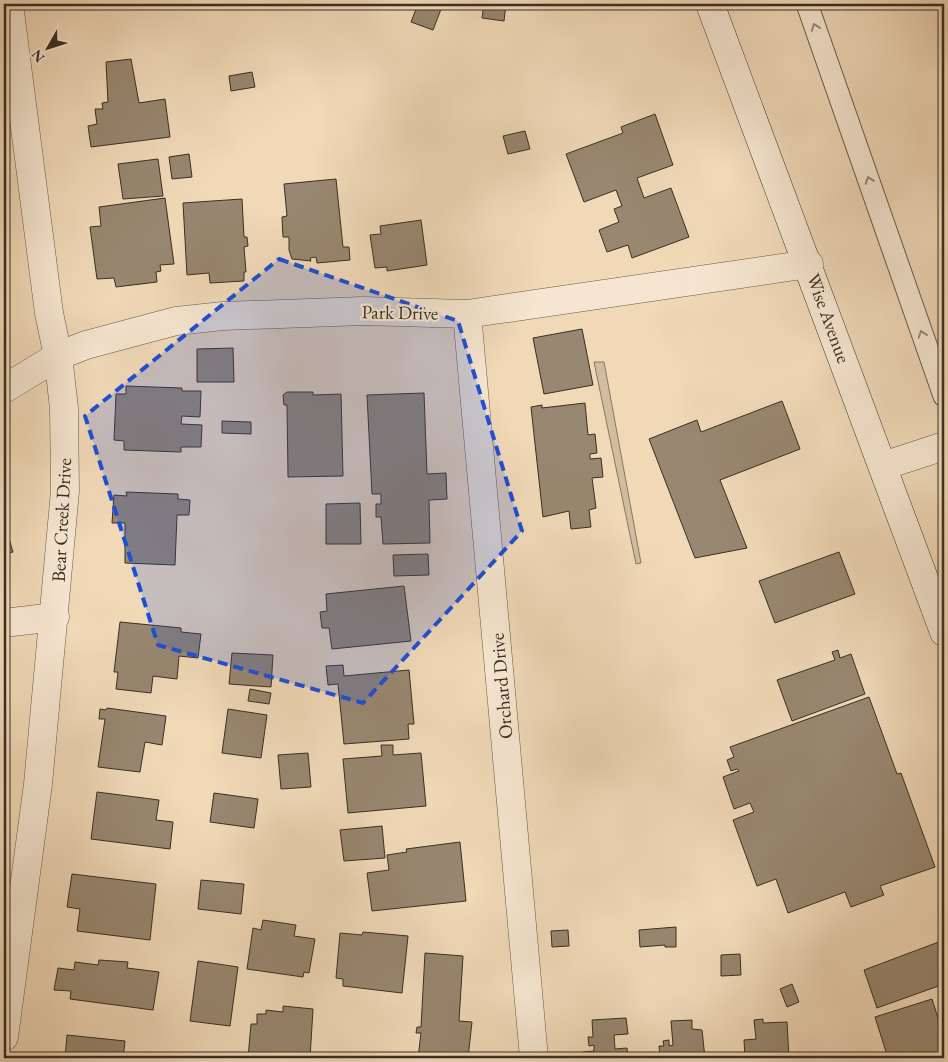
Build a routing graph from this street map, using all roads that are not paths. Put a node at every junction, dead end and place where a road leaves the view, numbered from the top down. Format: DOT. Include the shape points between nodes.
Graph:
graph roads {
  1 [pos="9,4"];
  2 [pos="710,4"];
  3 [pos="807,4"];
  4 [pos="809,264"];
  5 [pos="467,314"];
  6 [pos="58,356"];
  7 [pos="4,389"];
  8 [pos="944,396"];
  9 [pos="944,446"];
  10 [pos="883,466"];
  11 [pos="55,617"];
  12 [pos="4,623"];
  13 [pos="944,632"];
  14 [pos="4,1037"];
  15 [pos="534,1058"];
  1 -- 6 [label="street, Bear Creek Drive" via="49,313"];
  2 -- 4 [label="street, Wise Avenue"];
  8 -- 3 [label="lane, one-way"];
  4 -- 5 [label="street, Park Drive"];
  4 -- 10 [label="street, Wise Avenue"];
  5 -- 6 [label="street, Park Drive" via="364,311 223,316 167,323"];
  5 -- 15 [label="street, Orchard Drive"];
  6 -- 7 [label="street, Park Drive"];
  6 -- 11 [label="street, Bear Creek Drive" via="64,408 65,491"];
  9 -- 10 [label="street"];
  10 -- 13 [label="street, Wise Avenue"];
  11 -- 12 [label="street"];
  11 -- 14 [label="street, Bear Creek Drive" via="38,784"];
}
